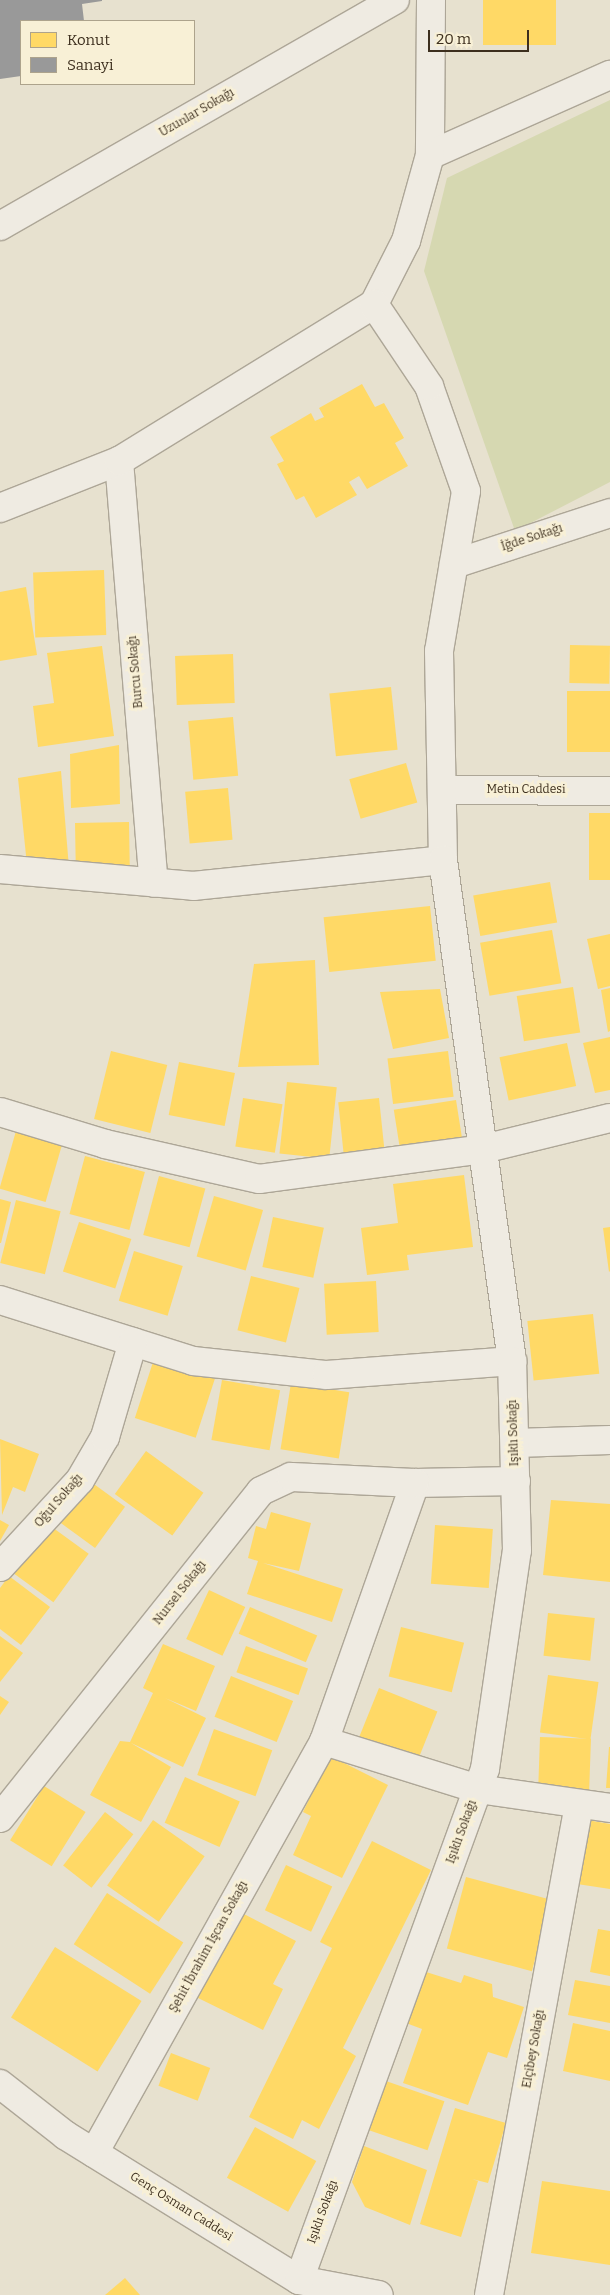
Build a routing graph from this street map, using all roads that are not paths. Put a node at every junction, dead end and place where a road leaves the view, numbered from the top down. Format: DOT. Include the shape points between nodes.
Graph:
graph roads {
  1 [pos="394,0"];
  2 [pos="431,0"];
  3 [pos="610,75"];
  4 [pos="430,155"];
  5 [pos="0,226"];
  6 [pos="374,304"];
  7 [pos="119,461"];
  8 [pos="0,508"];
  9 [pos="610,512"];
  10 [pos="454,564"];
  11 [pos="442,790"];
  12 [pos="610,791"];
  13 [pos="442,860"];
  14 [pos="0,869"];
  15 [pos="154,883"];
  16 [pos="0,1112"];
  17 [pos="610,1118"];
  18 [pos="483,1149"];
  19 [pos="0,1300"];
  20 [pos="133,1342"];
  21 [pos="512,1361"];
  22 [pos="610,1440"];
  23 [pos="514,1443"];
  24 [pos="516,1481"];
  25 [pos="415,1482"];
  26 [pos="0,1567"];
  27 [pos="324,1742"];
  28 [pos="478,1789"];
  29 [pos="579,1804"];
  30 [pos="610,1808"];
  31 [pos="0,1818"];
  32 [pos="0,2084"];
  33 [pos="94,2153"];
  34 [pos="298,2280"];
  35 [pos="379,2295"];
  36 [pos="489,2295"];
  1 -- 5 [label="street, Uzunlar Sokağı"];
  2 -- 4 [label="street"];
  3 -- 4 [label="street"];
  4 -- 6 [label="street" via="406,242"];
  6 -- 7 [label="street"];
  6 -- 10 [label="street, Işıklı Sokağı" via="429,386 466,491"];
  7 -- 8 [label="street"];
  7 -- 15 [label="street, Burcu Sokağı"];
  9 -- 10 [label="street, İğde Sokağı"];
  10 -- 11 [label="street, Işıklı Sokağı" via="439,650"];
  11 -- 12 [label="street, Metin Caddesi"];
  11 -- 13 [label="street, Işıklı Sokağı"];
  13 -- 15 [label="street" via="193,886"];
  13 -- 18 [label="street, Işıklı Sokağı"];
  14 -- 15 [label="street"];
  16 -- 18 [label="street" via="105,1144 258,1179"];
  17 -- 18 [label="street"];
  18 -- 21 [label="street, Işıklı Sokağı"];
  19 -- 20 [label="street"];
  20 -- 21 [label="street" via="193,1361 327,1375"];
  20 -- 26 [label="street, Oğul Sokağı" via="105,1437 80,1480"];
  21 -- 23 [label="street, Işıklı Sokağı"];
  22 -- 23 [label="street"];
  23 -- 24 [label="street, Işıklı Sokağı"];
  24 -- 25 [label="street, Nursel Sokağı"];
  24 -- 28 [label="street, Işıklı Sokağı" via="517,1550 485,1769"];
  25 -- 27 [label="street, Şehit İbrahim İşcan Sokağı"];
  25 -- 31 [label="street, Nursel Sokağı" via="291,1477 261,1491"];
  27 -- 28 [label="street"];
  27 -- 33 [label="street, Şehit İbrahim İşcan Sokağı"];
  28 -- 29 [label="street"];
  28 -- 34 [label="street, Işıklı Sokağı"];
  29 -- 30 [label="street"];
  29 -- 36 [label="street, Elçibey Sokağı"];
  32 -- 33 [label="street, Genç Osman Caddesi" via="65,2135"];
  33 -- 34 [label="street, Genç Osman Caddesi"];
  34 -- 35 [label="street, Genç Osman Caddesi"];
}
